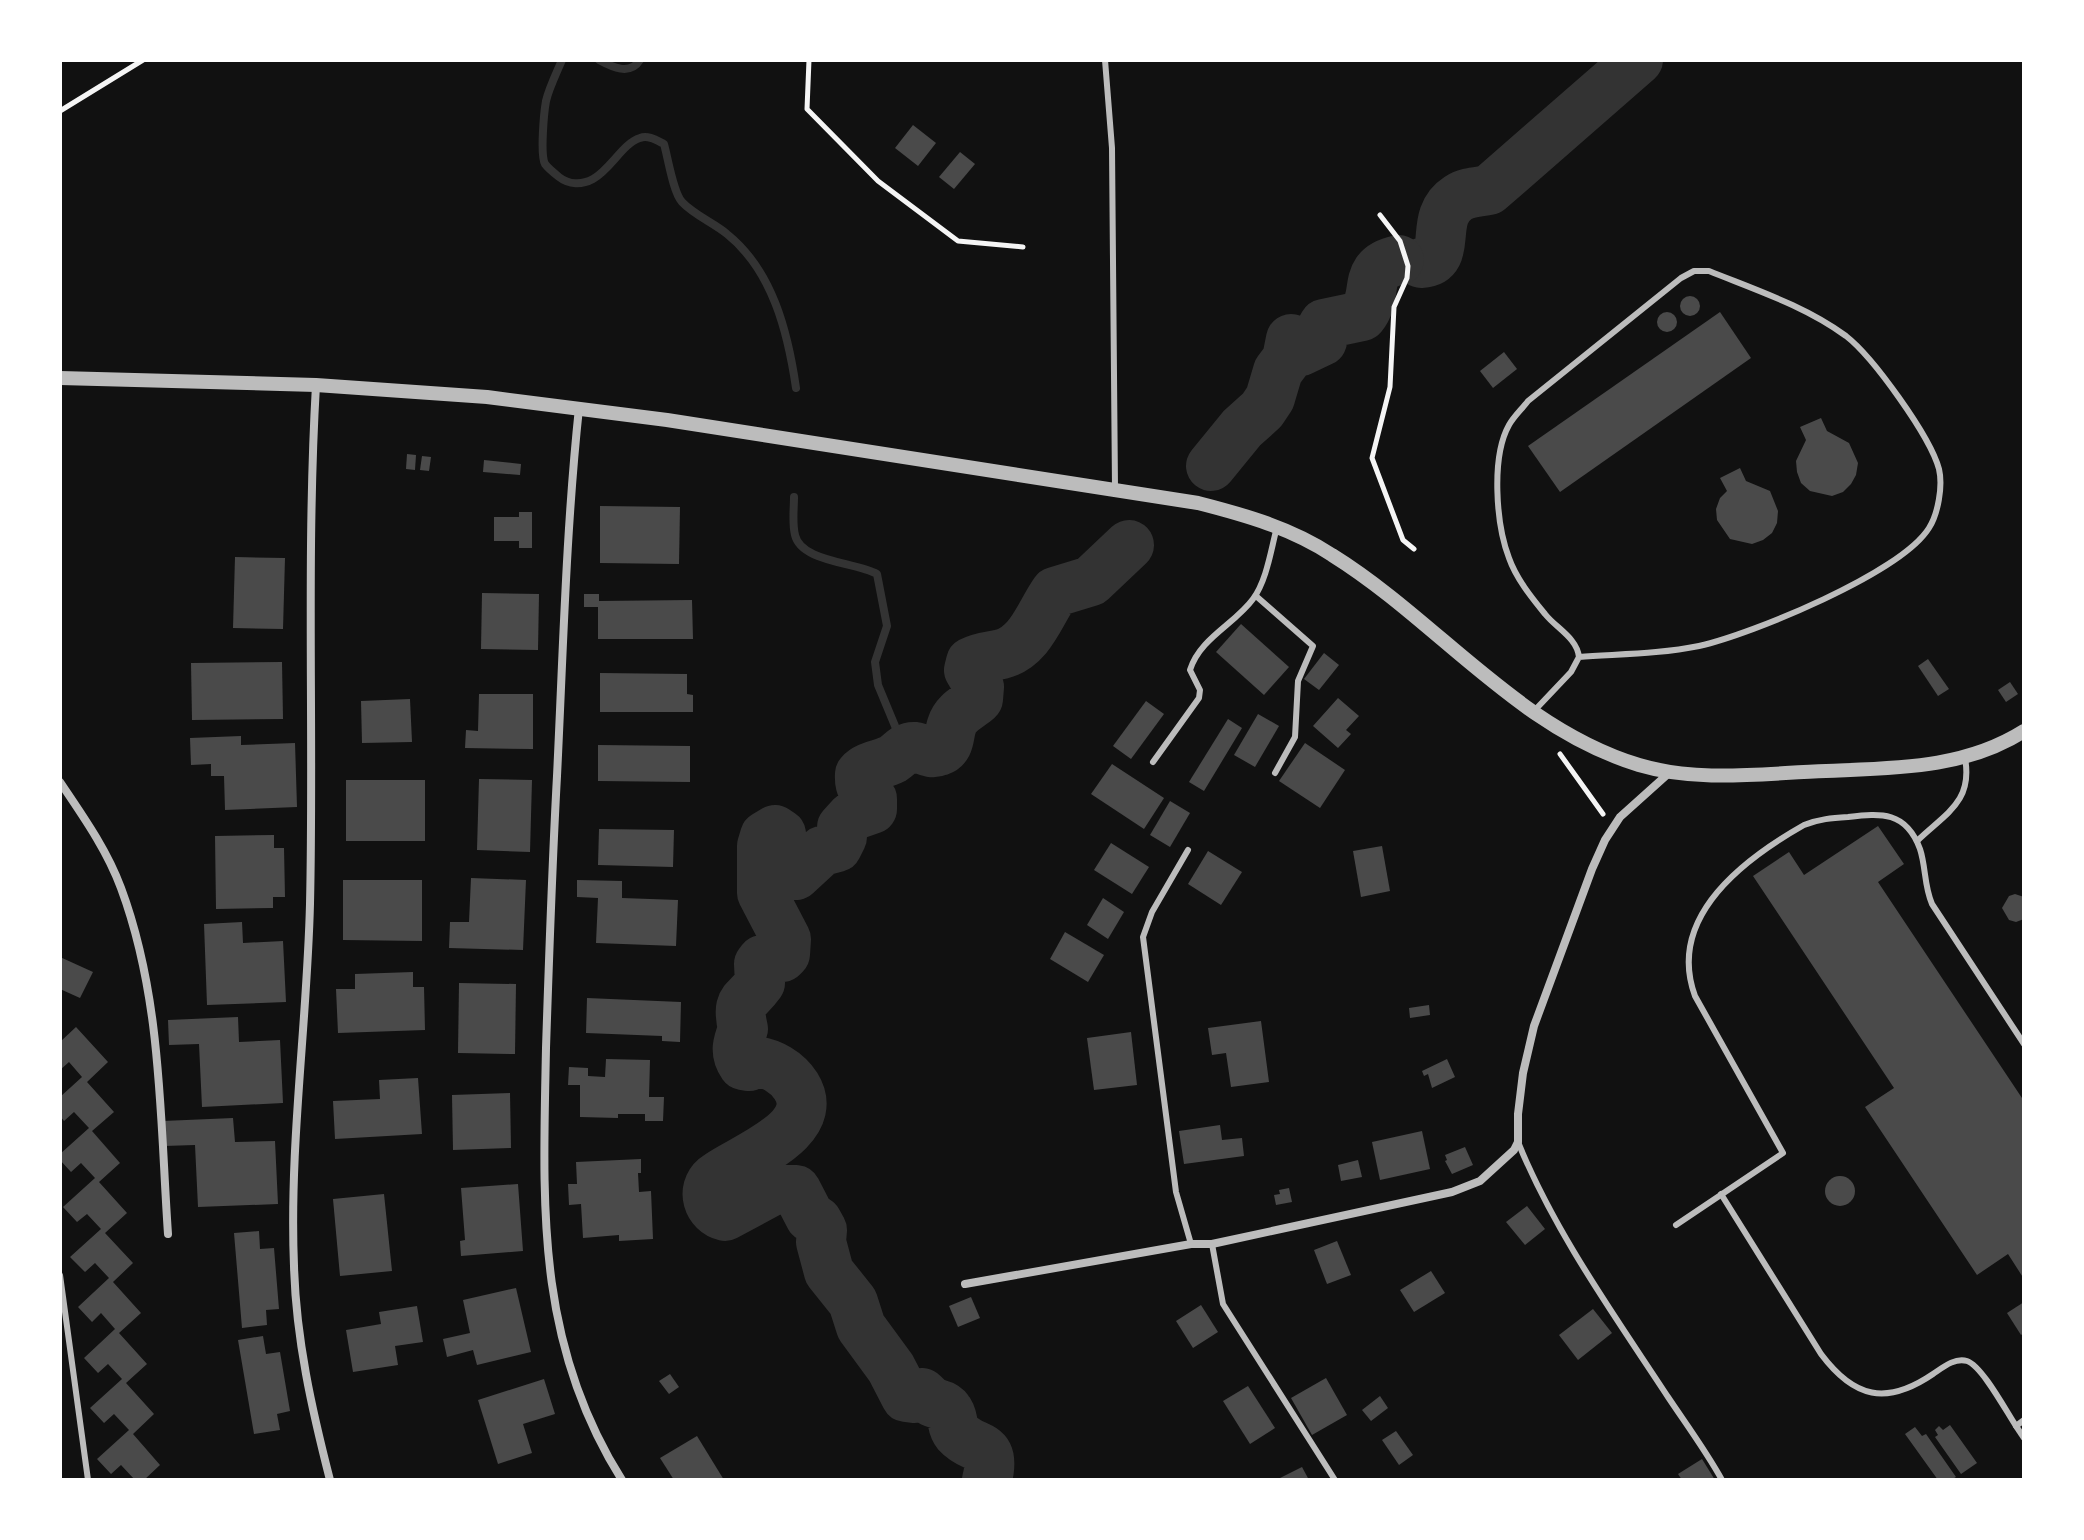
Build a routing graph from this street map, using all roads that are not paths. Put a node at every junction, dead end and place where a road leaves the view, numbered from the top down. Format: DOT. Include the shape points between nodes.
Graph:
graph roads {
  1 [pos="1105,60"];
  2 [pos="60,378"];
  3 [pos="316,385"];
  4 [pos="579,408"];
  5 [pos="1115,488"];
  6 [pos="1277,527"];
  7 [pos="1256,596"];
  8 [pos="1579,657"];
  9 [pos="1533,713"];
  10 [pos="2024,731"];
  11 [pos="1965,758"];
  12 [pos="1153,762"];
  13 [pos="1669,772"];
  14 [pos="1275,773"];
  15 [pos="60,782"];
  16 [pos="1917,841"];
  17 [pos="1188,850"];
  18 [pos="2024,1044"];
  19 [pos="1518,1142"];
  20 [pos="1721,1194"];
  21 [pos="1676,1225"];
  22 [pos="168,1234"];
  23 [pos="1191,1244"];
  24 [pos="1212,1244"];
  25 [pos="60,1275"];
  26 [pos="965,1284"];
  27 [pos="2024,1420"];
  28 [pos="2016,1426"];
  29 [pos="2024,1438"];
  30 [pos="88,1480"];
  31 [pos="330,1480"];
  32 [pos="622,1480"];
  33 [pos="1335,1480"];
  34 [pos="1722,1480"];
  1 -- 5 [label="lane" via="1112,148"];
  2 -- 3 [label="street"];
  3 -- 4 [label="street"];
  3 -- 31 [label="street" via="310,905 293,1222 298,1317"];
  4 -- 5 [label="street"];
  4 -- 32 [label="street" via="550,890 543,1179 550,1275 562,1338 584,1410"];
  5 -- 6 [label="street" via="1198,503"];
  6 -- 7 [label="lane"];
  6 -- 9 [label="street" via="1356,570"];
  7 -- 12 [label="lane" via="1192,663 1199,698"];
  7 -- 14 [label="lane" via="1313,646 1298,681 1295,737"];
  8 -- 8 [label="lane" via="1574,644 1526,589 1503,539 1498,468 1508,426 1517,413 1694,271 1709,271 1793,305 1847,337 1865,353 1925,436 1939,471 1931,525 1919,542 1875,573 1731,637 1661,652"];
  8 -- 9 [label="lane"];
  9 -- 13 [label="street" via="1610,754"];
  10 -- 11 [label="street"];
  11 -- 13 [label="street" via="1891,768"];
  11 -- 16 [label="lane" via="1964,794"];
  13 -- 19 [label="street" via="1612,828 1578,905 1534,1026 1523,1073"];
  15 -- 22 [label="street" via="120,886 146,974"];
  16 -- 18 [label="lane" via="1932,904"];
  16 -- 20 [label="lane" via="1888,815 1818,819 1734,872 1708,904 1687,973 1783,1153"];
  17 -- 23 [label="lane" via="1143,937 1176,1192"];
  19 -- 24 [label="street" via="1509,1157 1480,1181 1452,1192"];
  19 -- 34 [label="lane" via="1594,1282"];
  20 -- 21 [label="lane"];
  20 -- 28 [label="lane" via="1840,1377 1866,1392 1885,1395 1915,1385 1955,1361 1966,1361 1977,1368"];
  23 -- 24 [label="street"];
  23 -- 26 [label="street"];
  24 -- 33 [label="lane" via="1223,1304"];
  25 -- 30 [label="lane"];
  27 -- 28 [label="lane"];
  28 -- 29 [label="lane"];
}
